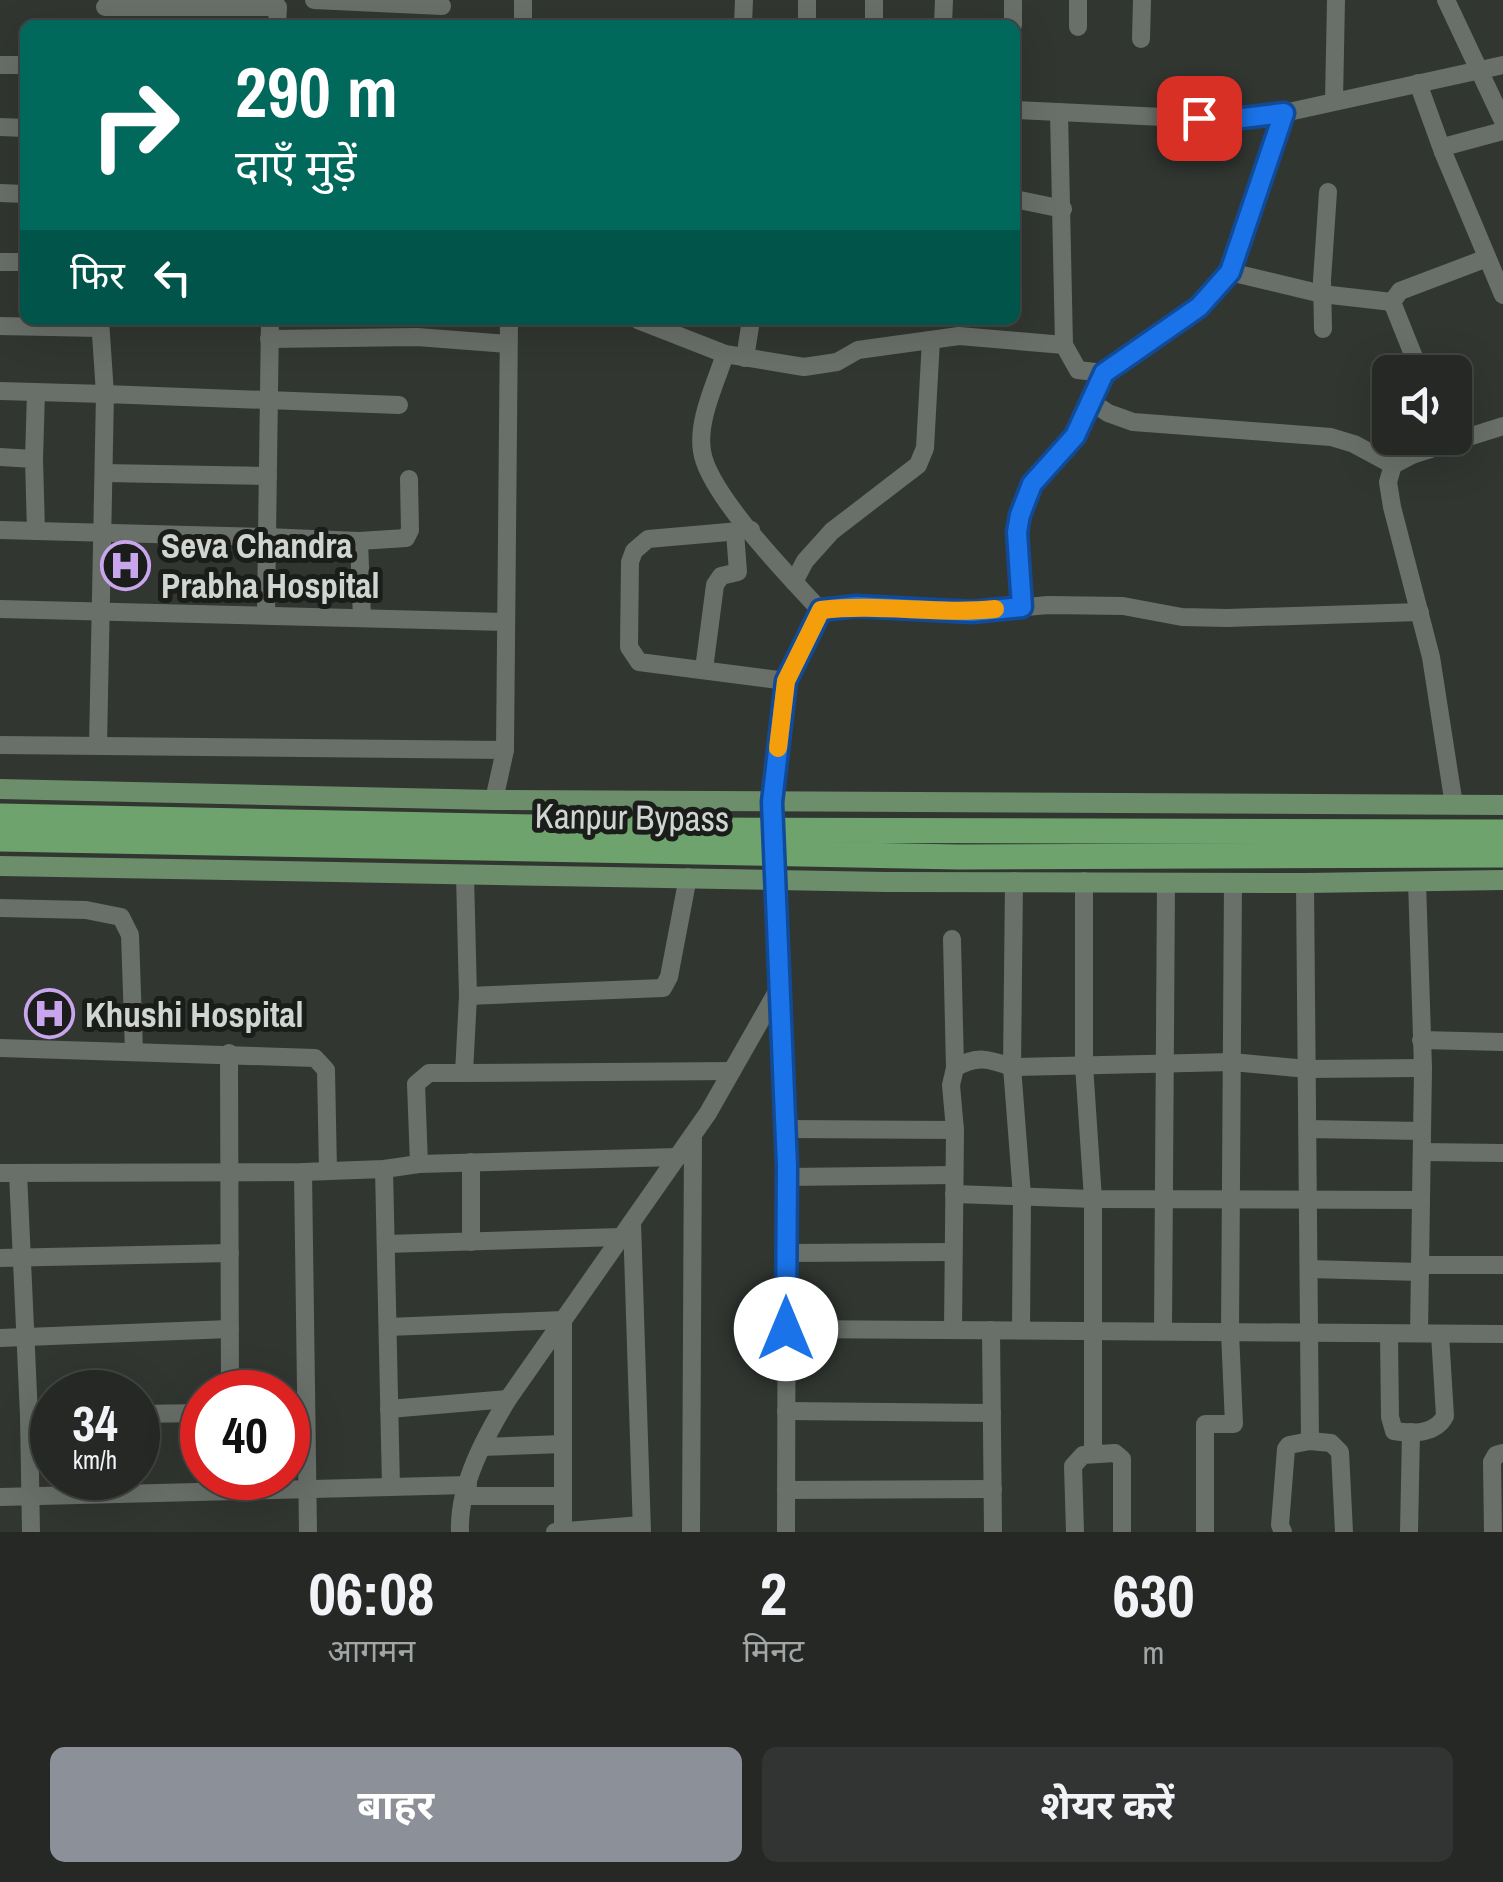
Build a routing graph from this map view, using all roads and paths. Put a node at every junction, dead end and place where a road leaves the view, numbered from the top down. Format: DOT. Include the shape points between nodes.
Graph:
graph roads {
  1 [pos="314,0"];
  2 [pos="1078,0"];
  3 [pos="1142,0"];
  4 [pos="1336,0"];
  5 [pos="1446,0"];
  6 [pos="442,6"];
  7 [pos="105,11"];
  8 [pos="278,11"];
  9 [pos="1078,27"];
  10 [pos="1142,38"];
  11 [pos="1503,65"];
  12 [pos="1478,71"];
  13 [pos="1418,83"];
  14 [pos="1334,101"];
  15 [pos="1020,110"];
  16 [pos="1060,112"];
  17 [pos="1284,113"];
  18 [pos="1503,120"];
  19 [pos="1503,131"];
  20 [pos="1443,152"];
  21 [pos="1328,192"];
  22 [pos="1020,200"];
  23 [pos="1063,209"];
  24 [pos="1487,258"];
  25 [pos="1230,272"];
  26 [pos="1322,294"];
  27 [pos="1503,295"];
  28 [pos="1392,302"];
  29 [pos="50,325"];
  30 [pos="100,325"];
  31 [pos="509,325"];
  32 [pos="651,325"];
  33 [pos="750,325"];
  34 [pos="0,326"];
  35 [pos="270,329"];
  36 [pos="1323,330"];
  37 [pos="938,333"];
  38 [pos="508,344"];
  39 [pos="1064,345"];
  40 [pos="726,354"];
  41 [pos="1413,355"];
  42 [pos="746,358"];
  43 [pos="1104,373"];
  44 [pos="0,391"];
  45 [pos="36,392"];
  46 [pos="105,394"];
  47 [pos="268,399"];
  48 [pos="1092,403"];
  49 [pos="400,405"];
  50 [pos="1503,426"];
  51 [pos="1472,434"];
  52 [pos="1415,455"];
  53 [pos="0,457"];
  54 [pos="34,458"];
  55 [pos="1393,465"];
  56 [pos="104,473"];
  57 [pos="268,476"];
  58 [pos="409,478"];
  59 [pos="0,530"];
  60 [pos="743,531"];
  61 [pos="36,532"];
  62 [pos="102,533"];
  63 [pos="267,537"];
  64 [pos="359,541"];
  65 [pos="794,582"];
  66 [pos="1022,607"];
  67 [pos="0,609"];
  68 [pos="821,610"];
  69 [pos="100,611"];
  70 [pos="1420,612"];
  71 [pos="266,616"];
  72 [pos="362,618"];
  73 [pos="506,622"];
  74 [pos="704,669"];
  75 [pos="786,681"];
  76 [pos="0,744"];
  77 [pos="98,746"];
  78 [pos="505,750"];
  79 [pos="0,789"];
  80 [pos="494,800"];
  81 [pos="772,802"];
  82 [pos="1503,805"];
  83 [pos="1454,806"];
  84 [pos="0,816"];
  85 [pos="1503,832"];
  86 [pos="0,839"];
  87 [pos="1503,856"];
  88 [pos="0,866"];
  89 [pos="465,876"];
  90 [pos="688,878"];
  91 [pos="774,879"];
  92 [pos="1503,880"];
  93 [pos="1014,881"];
  94 [pos="1084,881"];
  95 [pos="1417,881"];
  96 [pos="1166,882"];
  97 [pos="1233,882"];
  98 [pos="1305,883"];
  99 [pos="0,908"];
  100 [pos="952,939"];
  101 [pos="779,987"];
  102 [pos="468,996"];
  103 [pos="1422,1040"];
  104 [pos="1503,1042"];
  105 [pos="0,1048"];
  106 [pos="134,1051"];
  107 [pos="230,1053"];
  108 [pos="1232,1062"];
  109 [pos="1162,1063"];
  110 [pos="1084,1065"];
  111 [pos="1012,1066"];
  112 [pos="956,1068"];
  113 [pos="1422,1068"];
  114 [pos="1307,1069"];
  115 [pos="732,1071"];
  116 [pos="464,1072"];
  117 [pos="785,1129"];
  118 [pos="1308,1129"];
  119 [pos="955,1130"];
  120 [pos="1422,1130"];
  121 [pos="693,1135"];
  122 [pos="1422,1152"];
  123 [pos="1503,1153"];
  124 [pos="678,1156"];
  125 [pos="471,1162"];
  126 [pos="419,1164"];
  127 [pos="384,1169"];
  128 [pos="229,1170"];
  129 [pos="328,1171"];
  130 [pos="303,1172"];
  131 [pos="9,1173"];
  132 [pos="787,1178"];
  133 [pos="954,1185"];
  134 [pos="1022,1196"];
  135 [pos="1162,1198"];
  136 [pos="1093,1200"];
  137 [pos="1308,1200"];
  138 [pos="1421,1200"];
  139 [pos="1230,1201"];
  140 [pos="626,1229"];
  141 [pos="471,1242"];
  142 [pos="386,1244"];
  143 [pos="954,1252"];
  144 [pos="230,1253"];
  145 [pos="786,1253"];
  146 [pos="0,1258"];
  147 [pos="22,1258"];
  148 [pos="1503,1265"];
  149 [pos="1420,1268"];
  150 [pos="1309,1269"];
  151 [pos="562,1320"];
  152 [pos="388,1327"];
  153 [pos="786,1329"];
  154 [pos="230,1330"];
  155 [pos="952,1330"];
  156 [pos="991,1330"];
  157 [pos="1022,1330"];
  158 [pos="1092,1331"];
  159 [pos="1162,1332"];
  160 [pos="1230,1332"];
  161 [pos="1309,1333"];
  162 [pos="1419,1334"];
  163 [pos="1440,1334"];
  164 [pos="1503,1334"];
  165 [pos="1389,1336"];
  166 [pos="0,1338"];
  167 [pos="26,1338"];
  168 [pos="230,1370"];
  169 [pos="297,1370"];
  170 [pos="508,1398"];
  171 [pos="389,1409"];
  172 [pos="786,1411"];
  173 [pos="992,1413"];
  174 [pos="30,1416"];
  175 [pos="1411,1432"];
  176 [pos="1310,1441"];
  177 [pos="563,1444"];
  178 [pos="482,1448"];
  179 [pos="1503,1453"];
  180 [pos="1093,1454"];
  181 [pos="391,1487"];
  182 [pos="993,1489"];
  183 [pos="786,1490"];
  184 [pos="467,1491"];
  185 [pos="310,1492"];
  186 [pos="30,1496"];
  187 [pos="563,1496"];
  188 [pos="0,1497"];
  189 [pos="30,1500"];
  190 [pos="306,1500"];
  191 [pos="641,1529"];
  192 [pos="31,1532"];
  193 [pos="308,1532"];
  194 [pos="460,1532"];
  195 [pos="560,1532"];
  196 [pos="690,1532"];
  197 [pos="786,1532"];
  198 [pos="993,1532"];
  199 [pos="1075,1532"];
  200 [pos="1122,1532"];
  201 [pos="1205,1532"];
  202 [pos="1283,1532"];
  203 [pos="1344,1532"];
  204 [pos="1409,1532"];
  205 [pos="1493,1532"];
  1 -- 6 [label="street"];
  2 -- 9 [label="street"];
  3 -- 10 [label="street"];
  4 -- 14 [label="street"];
  5 -- 12 [label="street"];
  7 -- 8 [label="street"];
  11 -- 12 [label="street"];
  12 -- 13 [label="street"];
  12 -- 18 [label="street"];
  13 -- 14 [label="street"];
  13 -- 20 [label="street"];
  14 -- 17 [label="street"];
  15 -- 16 [label="street"];
  16 -- 17 [label="street" via="1226,120"];
  16 -- 23 [label="street"];
  17 -- 25 [label="street"];
  19 -- 20 [label="street"];
  20 -- 24 [label="street"];
  21 -- 26 [label="street"];
  22 -- 23 [label="street"];
  23 -- 39 [label="street"];
  24 -- 27 [label="street"];
  24 -- 28 [label="street" via="1400,291"];
  25 -- 26 [label="street"];
  25 -- 43 [label="street" via="1199,307"];
  26 -- 28 [label="street"];
  26 -- 36 [label="street"];
  28 -- 41 [label="street"];
  29 -- 34 [label="street"];
  30 -- 46 [label="street"];
  31 -- 38 [label="street"];
  32 -- 40 [label="street"];
  33 -- 42 [label="street"];
  35 -- 38 [label="street"];
  35 -- 47 [label="street"];
  37 -- 39 [label="street"];
  37 -- 42 [label="street" via="858,350 820,366"];
  37 -- 65 [label="street" via="918,464 832,531"];
  38 -- 73 [label="street"];
  39 -- 43 [label="street" via="1078,370"];
  40 -- 42 [label="street"];
  40 -- 60 [label="street" via="701,449 710,481"];
  43 -- 48 [label="street"];
  44 -- 45 [label="street"];
  45 -- 46 [label="street"];
  45 -- 54 [label="street"];
  46 -- 47 [label="street"];
  46 -- 56 [label="street"];
  47 -- 49 [label="street"];
  47 -- 57 [label="street"];
  48 -- 55 [label="street" via="1133,422 1331,437"];
  48 -- 66 [label="street" via="1075,436 1032,484 1020,515"];
  50 -- 51 [label="street"];
  52 -- 55 [label="street"];
  53 -- 54 [label="street"];
  54 -- 61 [label="street"];
  55 -- 70 [label="street" via="1392,508"];
  56 -- 57 [label="street"];
  56 -- 62 [label="street"];
  57 -- 63 [label="street"];
  58 -- 64 [label="street" via="406,538"];
  59 -- 61 [label="street"];
  60 -- 65 [label="street"];
  60 -- 74 [label="street" via="738,572 721,576 714,586"];
  60 -- 74 [label="street" via="648,540 630,562 632,656"];
  61 -- 62 [label="street"];
  62 -- 63 [label="street"];
  62 -- 69 [label="street"];
  63 -- 64 [label="street"];
  63 -- 71 [label="street"];
  64 -- 72 [label="street"];
  65 -- 68 [label="street"];
  66 -- 68 [label="street"];
  66 -- 70 [label="street" via="1123,606 1228,618"];
  67 -- 69 [label="street"];
  68 -- 75 [label="street"];
  69 -- 71 [label="street"];
  69 -- 77 [label="street"];
  70 -- 83 [label="street"];
  71 -- 72 [label="street"];
  72 -- 73 [label="street"];
  73 -- 78 [label="street"];
  74 -- 75 [label="street"];
  75 -- 81 [label="street"];
  76 -- 77 [label="street"];
  77 -- 78 [label="street"];
  78 -- 80 [label="street"];
  79 -- 80 [label="main road"];
  80 -- 81 [label="main road"];
  81 -- 83 [label="main road"];
  81 -- 91 [label="street"];
  82 -- 83 [label="main road"];
  84 -- 85 [label="highway, Kanpur Bypass" via="684,830"];
  86 -- 87 [label="highway, Kanpur Bypass" via="960,857"];
  88 -- 89 [label="main road"];
  89 -- 90 [label="main road"];
  89 -- 102 [label="street"];
  90 -- 91 [label="main road"];
  90 -- 102 [label="street" via="663,988"];
  91 -- 93 [label="main road"];
  91 -- 101 [label="street"];
  92 -- 95 [label="main road"];
  93 -- 94 [label="main road"];
  93 -- 111 [label="street"];
  94 -- 96 [label="main road"];
  94 -- 110 [label="street"];
  95 -- 98 [label="main road"];
  95 -- 103 [label="street"];
  96 -- 97 [label="main road"];
  96 -- 109 [label="street"];
  97 -- 98 [label="main road"];
  97 -- 108 [label="street"];
  98 -- 114 [label="street"];
  99 -- 106 [label="street" via="121,917 130,934"];
  100 -- 112 [label="street"];
  101 -- 115 [label="street"];
  101 -- 117 [label="street"];
  102 -- 116 [label="street"];
  103 -- 104 [label="street"];
  103 -- 113 [label="street"];
  105 -- 106 [label="street"];
  106 -- 107 [label="street"];
  107 -- 128 [label="street"];
  107 -- 129 [label="street" via="305,1056 322,1064"];
  108 -- 109 [label="street"];
  108 -- 114 [label="street"];
  108 -- 139 [label="street"];
  109 -- 110 [label="street"];
  109 -- 135 [label="street"];
  110 -- 111 [label="street"];
  110 -- 136 [label="street"];
  111 -- 112 [label="street" via="983,1057"];
  111 -- 134 [label="street"];
  112 -- 119 [label="street"];
  113 -- 114 [label="street"];
  113 -- 120 [label="street"];
  114 -- 118 [label="street"];
  115 -- 116 [label="street"];
  115 -- 121 [label="street"];
  116 -- 126 [label="street" via="429,1074 416,1084"];
  117 -- 119 [label="street"];
  117 -- 132 [label="street"];
  118 -- 120 [label="street"];
  118 -- 137 [label="street"];
  119 -- 133 [label="street"];
  120 -- 122 [label="street"];
  121 -- 124 [label="street"];
  121 -- 196 [label="street"];
  122 -- 123 [label="street"];
  122 -- 138 [label="street"];
  124 -- 125 [label="street"];
  124 -- 140 [label="street"];
  125 -- 126 [label="street"];
  125 -- 141 [label="street"];
  126 -- 127 [label="street"];
  127 -- 129 [label="street"];
  127 -- 142 [label="street"];
  128 -- 130 [label="street"];
  128 -- 131 [label="street"];
  128 -- 144 [label="street"];
  129 -- 130 [label="street"];
  130 -- 169 [label="street"];
  131 -- 147 [label="street"];
  132 -- 133 [label="street"];
  132 -- 145 [label="street"];
  133 -- 134 [label="street"];
  133 -- 143 [label="street"];
  134 -- 136 [label="street"];
  134 -- 157 [label="street"];
  135 -- 136 [label="street"];
  135 -- 139 [label="street"];
  135 -- 159 [label="street"];
  136 -- 158 [label="street"];
  137 -- 138 [label="street"];
  137 -- 139 [label="street"];
  137 -- 150 [label="street"];
  138 -- 149 [label="street"];
  139 -- 160 [label="street"];
  140 -- 141 [label="street"];
  140 -- 151 [label="street"];
  140 -- 191 [label="street"];
  141 -- 142 [label="street"];
  142 -- 152 [label="street"];
  143 -- 145 [label="street"];
  143 -- 155 [label="street"];
  144 -- 147 [label="street"];
  144 -- 154 [label="street"];
  145 -- 153 [label="street"];
  146 -- 147 [label="street"];
  147 -- 167 [label="street"];
  148 -- 149 [label="street"];
  149 -- 150 [label="street"];
  149 -- 162 [label="street"];
  150 -- 161 [label="street"];
  151 -- 152 [label="street"];
  151 -- 170 [label="street"];
  151 -- 177 [label="street"];
  152 -- 171 [label="street"];
  153 -- 155 [label="street"];
  153 -- 172 [label="street"];
  154 -- 167 [label="street"];
  154 -- 168 [label="street"];
  155 -- 156 [label="street"];
  156 -- 157 [label="street"];
  156 -- 173 [label="street"];
  157 -- 158 [label="street"];
  158 -- 159 [label="street"];
  158 -- 180 [label="street"];
  159 -- 160 [label="street"];
  160 -- 161 [label="street"];
  160 -- 201 [label="street" via="1234,1424 1205,1424"];
  161 -- 165 [label="street"];
  161 -- 176 [label="street"];
  162 -- 163 [label="street"];
  162 -- 165 [label="street"];
  163 -- 164 [label="street"];
  163 -- 175 [label="street" via="1444,1416 1439,1426"];
  165 -- 175 [label="street" via="1392,1426"];
  166 -- 167 [label="street"];
  167 -- 174 [label="street"];
  170 -- 171 [label="street"];
  170 -- 178 [label="street"];
  171 -- 181 [label="street"];
  172 -- 173 [label="street"];
  172 -- 183 [label="street"];
  173 -- 182 [label="street"];
  175 -- 204 [label="street"];
  176 -- 202 [label="street" via="1286,1449"];
  176 -- 203 [label="street" via="1340,1452"];
  177 -- 178 [label="street"];
  177 -- 187 [label="street"];
  178 -- 184 [label="street"];
  179 -- 205 [label="street" via="1492,1462"];
  180 -- 199 [label="street" via="1072,1466"];
  180 -- 200 [label="street" via="1122,1459"];
  181 -- 184 [label="street"];
  181 -- 185 [label="street"];
  182 -- 183 [label="street"];
  182 -- 198 [label="street"];
  183 -- 197 [label="street"];
  184 -- 187 [label="street"];
  184 -- 194 [label="street"];
  186 -- 188 [label="street"];
  187 -- 195 [label="street"];
  189 -- 192 [label="street"];
  190 -- 193 [label="street"];
  191 -- 195 [label="street"];
}
